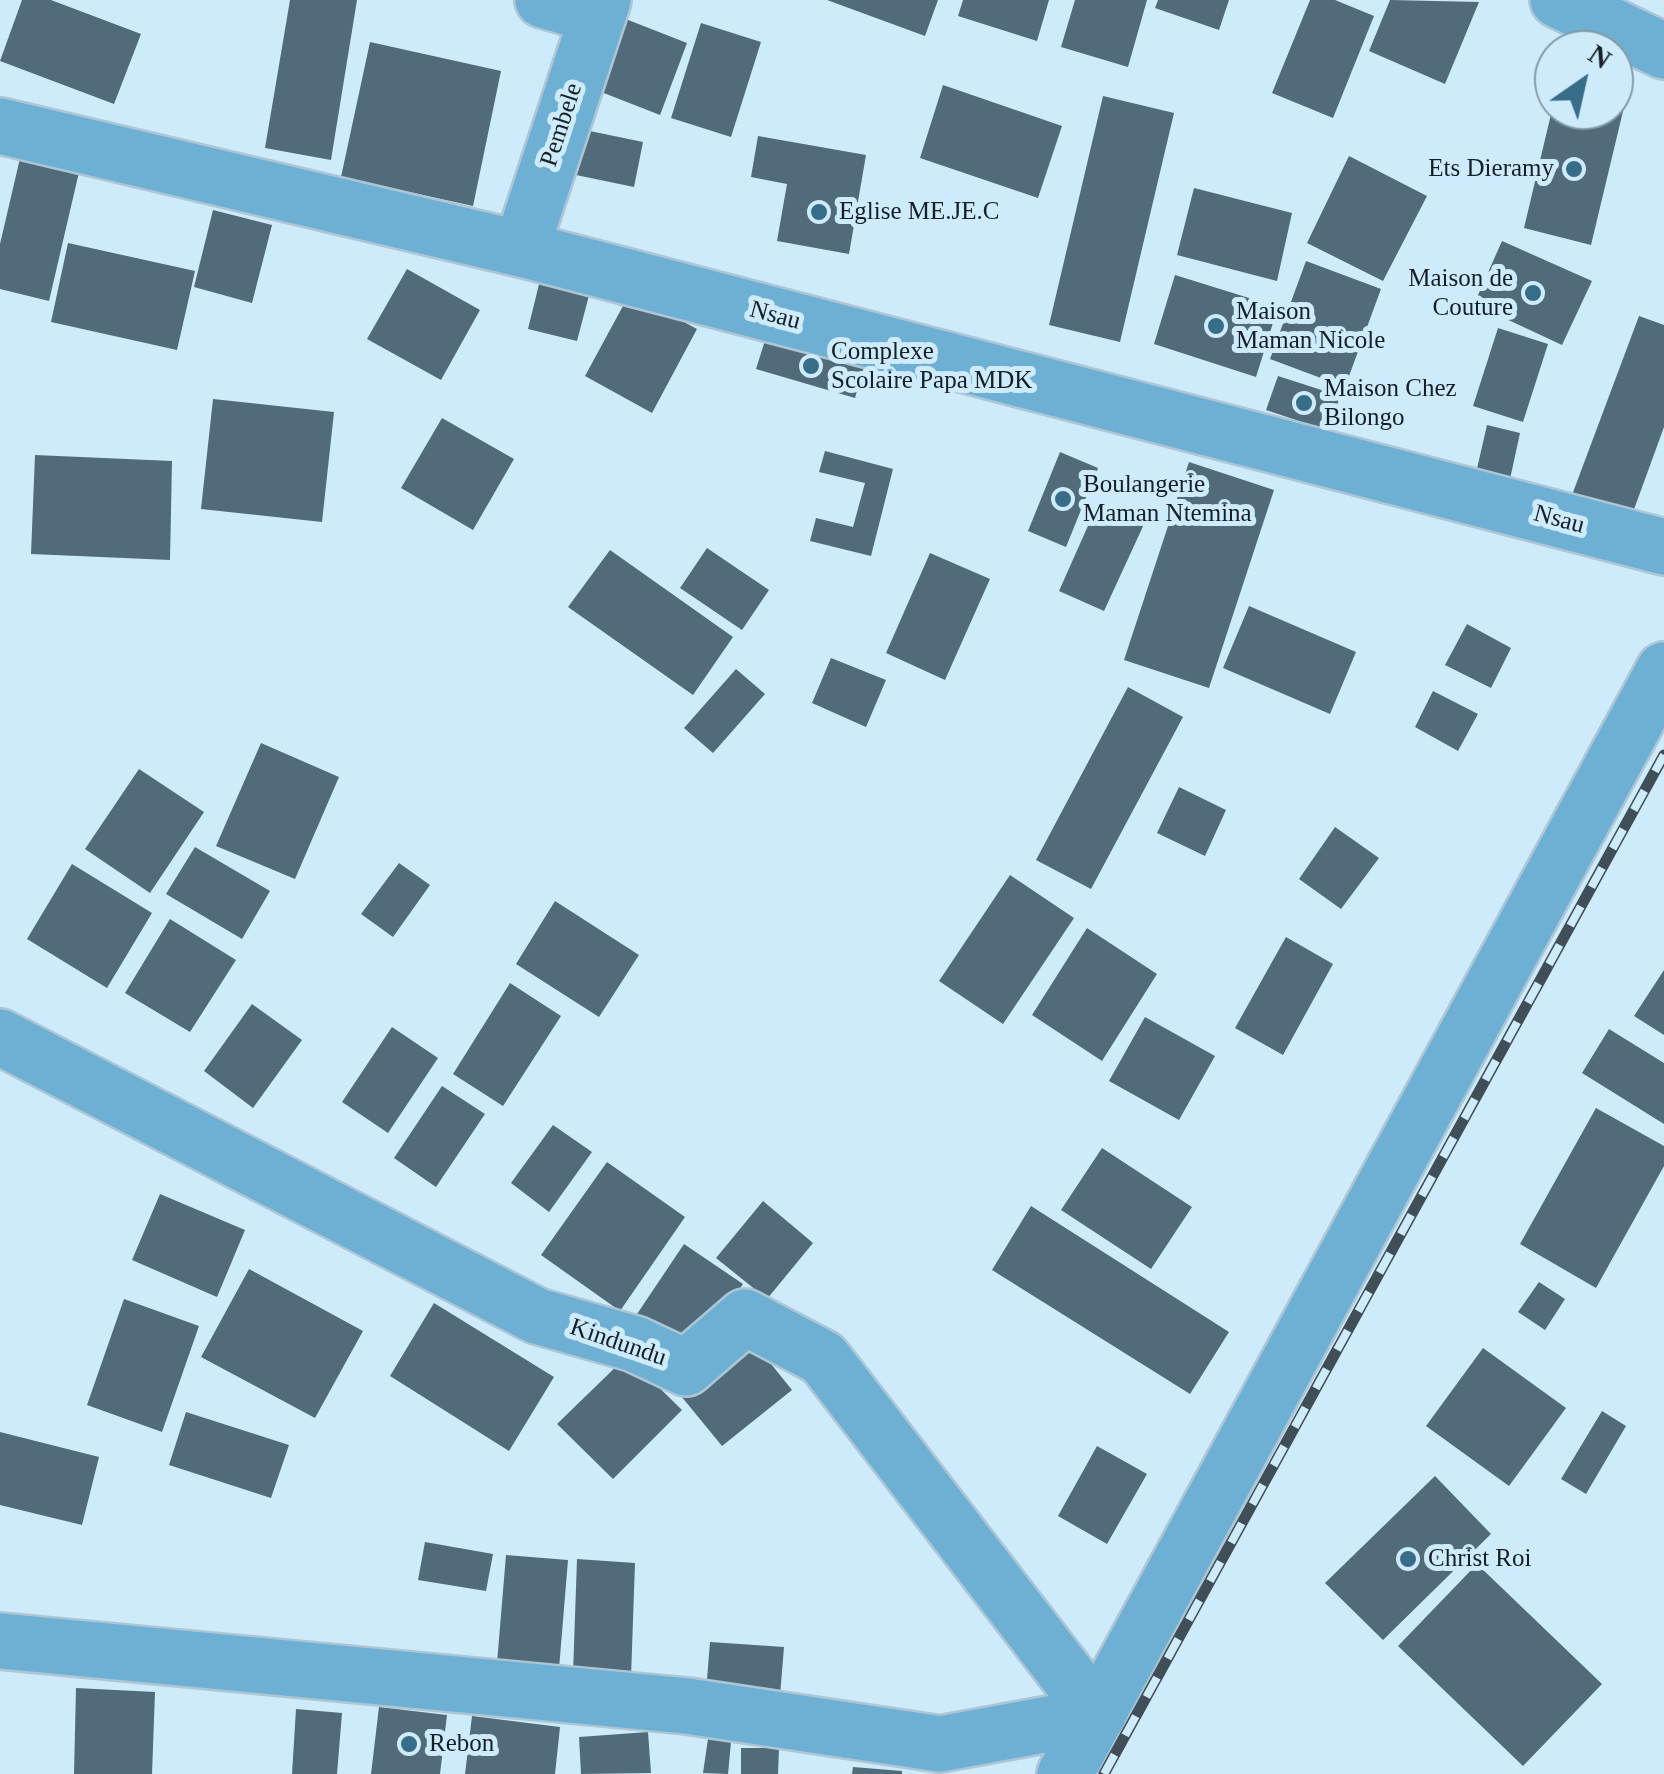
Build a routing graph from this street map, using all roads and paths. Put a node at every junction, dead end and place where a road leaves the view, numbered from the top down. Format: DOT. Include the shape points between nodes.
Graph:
graph roads {
  1 [pos="542,0"];
  2 [pos="1558,0"];
  3 [pos="600,8"];
  4 [pos="1664,51"];
  5 [pos="0,126"];
  6 [pos="521,249"];
  7 [pos="1664,548"];
  8 [pos="1664,670"];
  9 [pos="0,1037"];
  10 [pos="0,1641"];
  11 [pos="1098,1716"];
  12 [pos="1065,1774"];
  1 -- 3 [label="street"];
  2 -- 4 [label="street"];
  3 -- 6 [label="street, Pembele"];
  5 -- 6 [label="street, Nsau"];
  6 -- 7 [label="street, Nsau"];
  8 -- 11 [label="street"];
  9 -- 11 [label="street, Kindundu" via="537,1316 636,1344 686,1368 745,1317 823,1358"];
  10 -- 11 [label="street" via="687,1706 940,1744"];
  11 -- 12 [label="street"];
}
